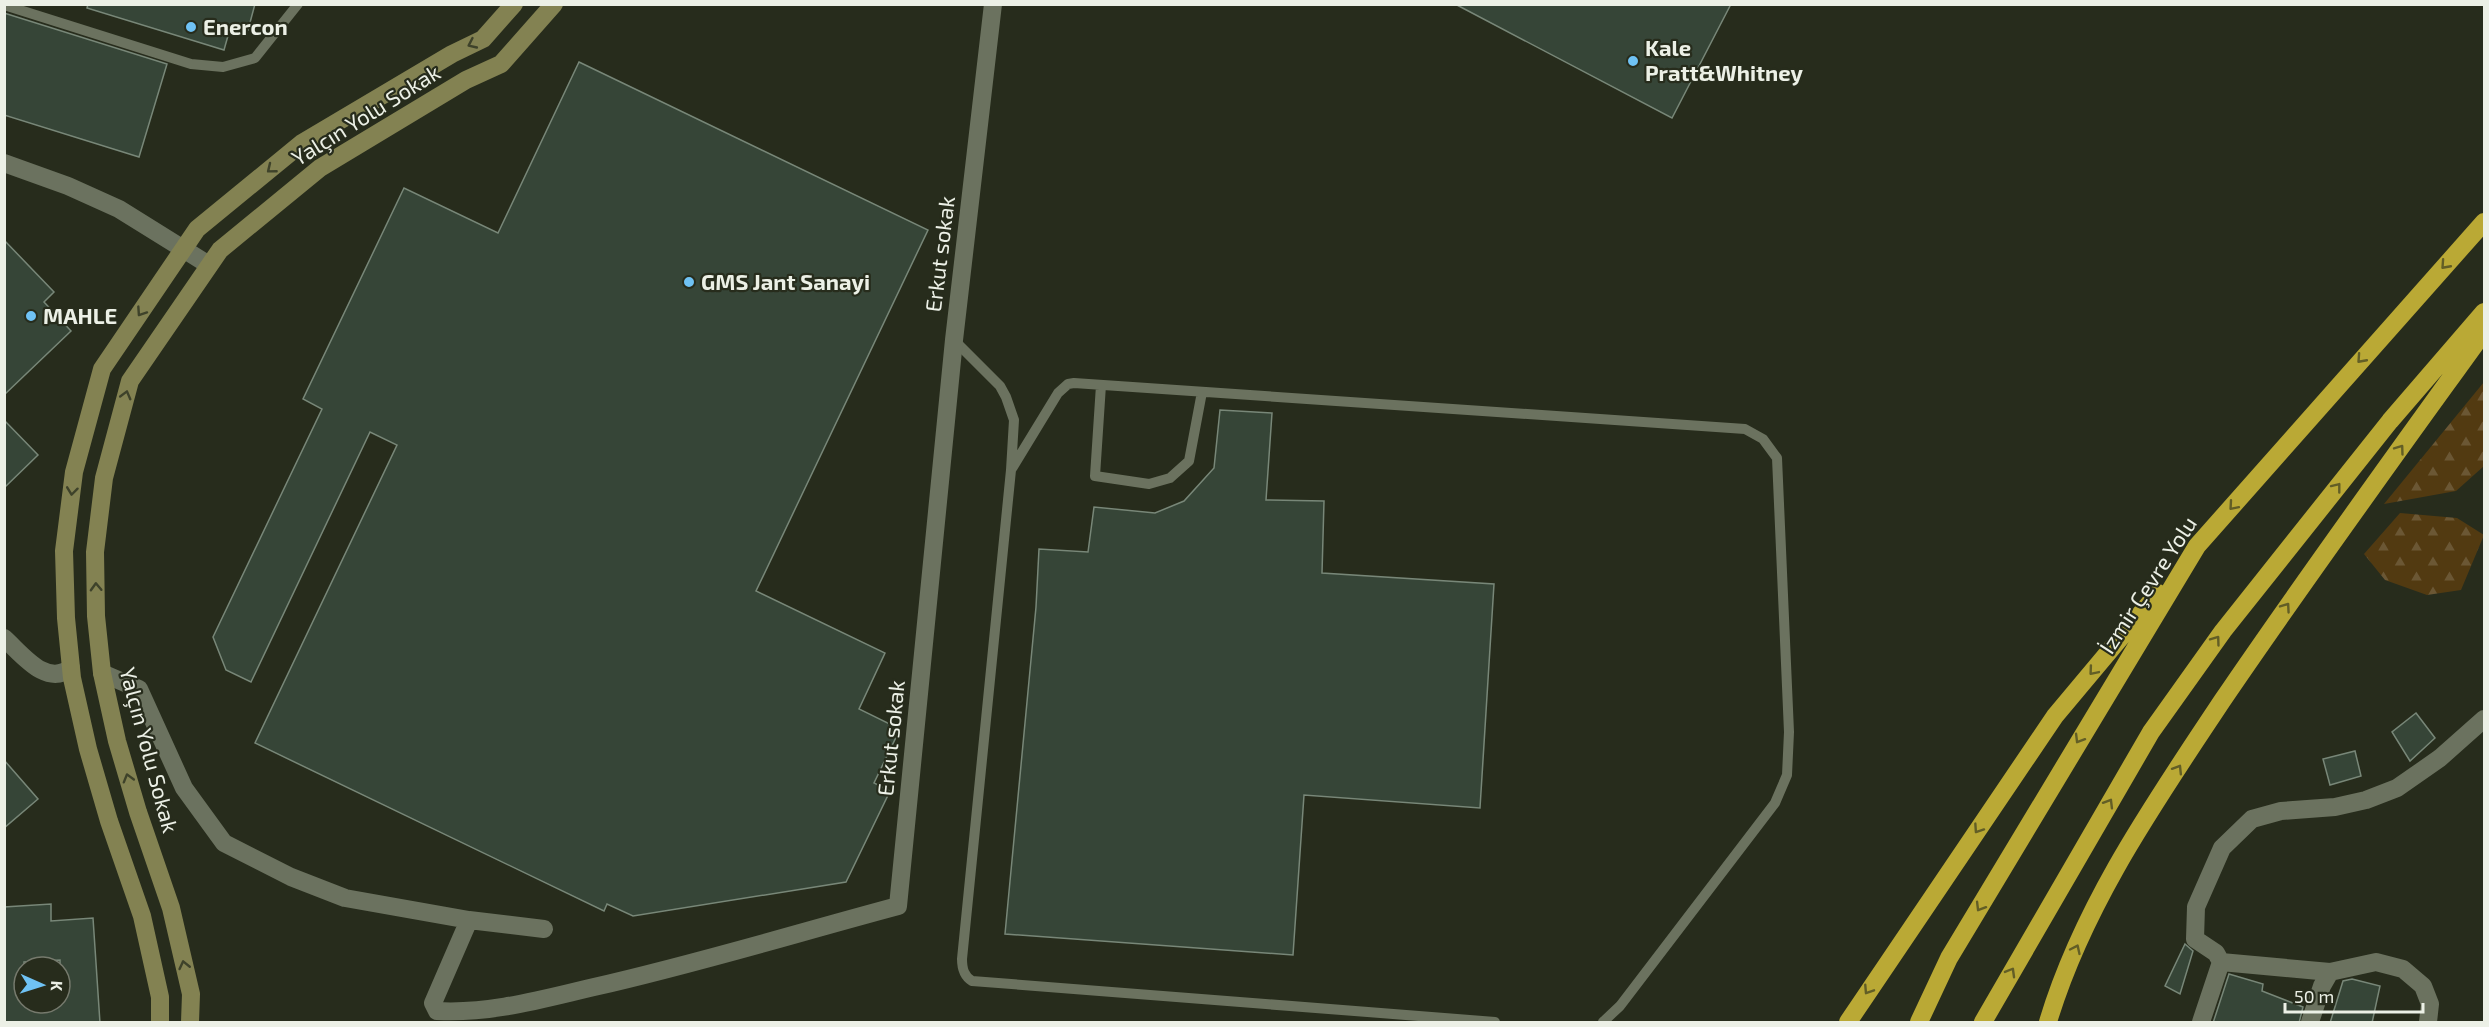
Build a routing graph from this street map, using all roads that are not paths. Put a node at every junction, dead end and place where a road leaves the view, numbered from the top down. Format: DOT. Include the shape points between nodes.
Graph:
graph roads {
  1 [pos="298,4"];
  2 [pos="514,4"];
  3 [pos="554,4"];
  4 [pos="993,4"];
  5 [pos="4,5"];
  6 [pos="4,163"];
  7 [pos="2484,222"];
  8 [pos="184,249"];
  9 [pos="209,266"];
  10 [pos="2484,312"];
  11 [pos="2484,332"];
  12 [pos="954,340"];
  13 [pos="1101,385"];
  14 [pos="1202,392"];
  15 [pos="1011,470"];
  16 [pos="2197,546"];
  17 [pos="4,638"];
  18 [pos="71,668"];
  19 [pos="102,673"];
  20 [pos="2484,719"];
  21 [pos="469,920"];
  22 [pos="544,929"];
  23 [pos="2221,962"];
  24 [pos="2330,972"];
  25 [pos="160,1023"];
  26 [pos="190,1023"];
  27 [pos="1495,1023"];
  28 [pos="1603,1023"];
  29 [pos="1848,1023"];
  30 [pos="1919,1023"];
  31 [pos="1983,1023"];
  32 [pos="2048,1023"];
  33 [pos="2201,1023"];
  34 [pos="2310,1023"];
  35 [pos="2428,1023"];
  1 -- 5 [label="lane" via="255,58 223,67 191,64"];
  2 -- 8 [label="street, Yalçın Yolu Sokak, one-way" via="483,39 302,143 197,229"];
  3 -- 9 [label="street, Yalçın Yolu Sokak" via="501,64 466,80 320,168 219,250"];
  4 -- 12 [label="street, Erkut sokak"];
  6 -- 8 [label="street" via="119,209"];
  7 -- 16 [label="highway, İzmir Çevre Yolu, one-way"];
  8 -- 9 [label="street"];
  8 -- 18 [label="street, Yalçın Yolu Sokak, one-way" via="102,369 74,472 64,551"];
  19 -- 9 [label="street, Yalçın Yolu Sokak, one-way" via="95,552 104,478 130,381"];
  31 -- 10 [label="highway, one-way" via="2151,732 2223,631 2383,430"];
  32 -- 11 [label="highway, one-way" via="2059,986 2113,872 2151,811 2288,604"];
  12 -- 15 [label="lane" via="1006,397 1014,420"];
  12 -- 21 [label="street, Erkut sokak" via="898,906 640,977 525,1004 466,1013 437,1011 433,1003"];
  13 -- 14 [label="lane"];
  13 -- 14 [label="lane" via="1095,476 1149,484 1170,478 1189,461"];
  13 -- 15 [label="lane" via="1074,383 1063,387"];
  14 -- 28 [label="lane" via="1745,429 1762,439 1773,453 1789,732 1784,786 1775,803"];
  15 -- 27 [label="lane" via="962,959 967,978"];
  16 -- 29 [label="highway, one-way" via="2055,716"];
  16 -- 30 [label="highway, İzmir Çevre Yolu, one-way" via="1949,958"];
  17 -- 18 [label="street" via="51,675 63,674"];
  18 -- 25 [label="street, Yalçın Yolu Sokak" via="88,749 142,916 160,997"];
  19 -- 21 [label="street" via="139,689 184,788 224,843 291,877 345,898"];
  26 -- 19 [label="street, Yalçın Yolu Sokak, one-way" via="191,994 171,908 117,741"];
  20 -- 23 [label="street" via="2440,758 2397,788 2336,807 2282,811 2252,819 2222,848 2196,907 2195,939 2216,953"];
  21 -- 22 [label="street"];
  23 -- 24 [label="street"];
  23 -- 33 [label="street"];
  24 -- 34 [label="street"];
  24 -- 35 [label="street" via="2376,962 2403,969 2423,986 2430,1004"];
}
